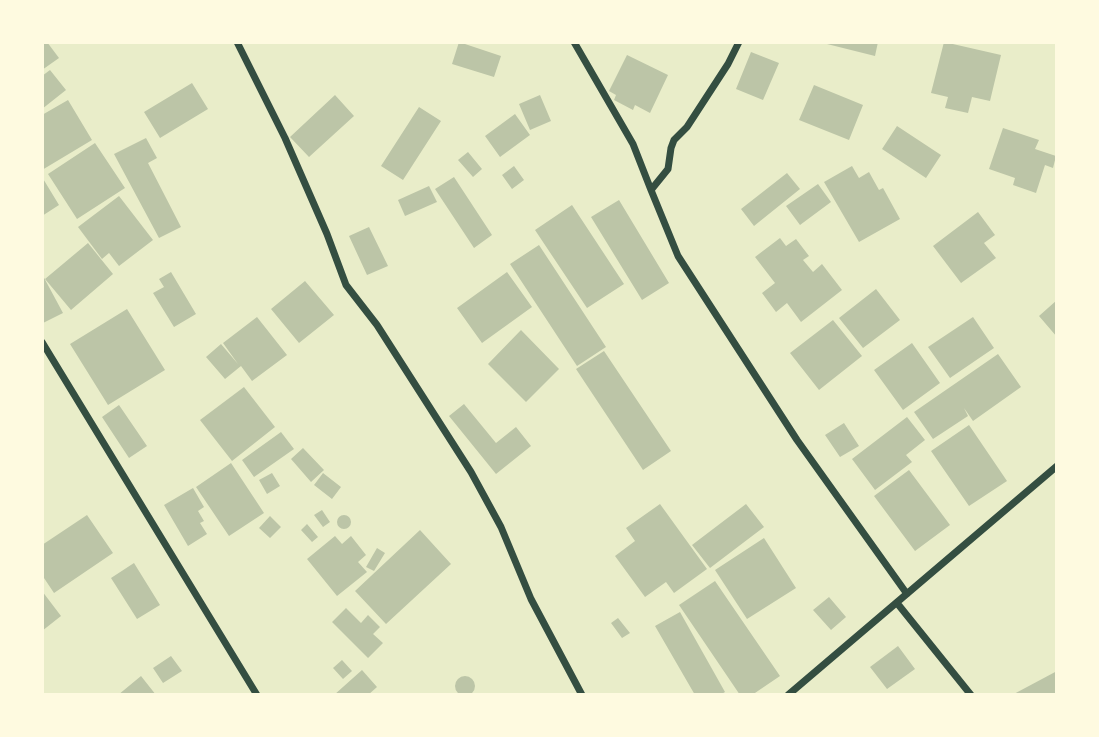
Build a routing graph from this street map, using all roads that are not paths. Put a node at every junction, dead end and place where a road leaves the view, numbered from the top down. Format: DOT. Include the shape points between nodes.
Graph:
graph roads {
  1 [pos="237,42"];
  2 [pos="574,42"];
  3 [pos="738,42"];
  4 [pos="652,190"];
  5 [pos="42,342"];
  6 [pos="1057,466"];
  7 [pos="907,594"];
  8 [pos="897,603"];
  9 [pos="257,695"];
  10 [pos="582,695"];
  11 [pos="788,695"];
  12 [pos="971,695"];
  1 -- 10 [label="street" via="285,138 346,285 384,335 471,472"];
  2 -- 4 [label="street" via="633,144"];
  3 -- 4 [label="street" via="721,75 674,140 668,169"];
  4 -- 7 [label="street" via="677,256 797,440"];
  5 -- 9 [label="street"];
  6 -- 7 [label="street"];
  7 -- 8 [label="street"];
  8 -- 11 [label="street"];
  8 -- 12 [label="street"];
}
